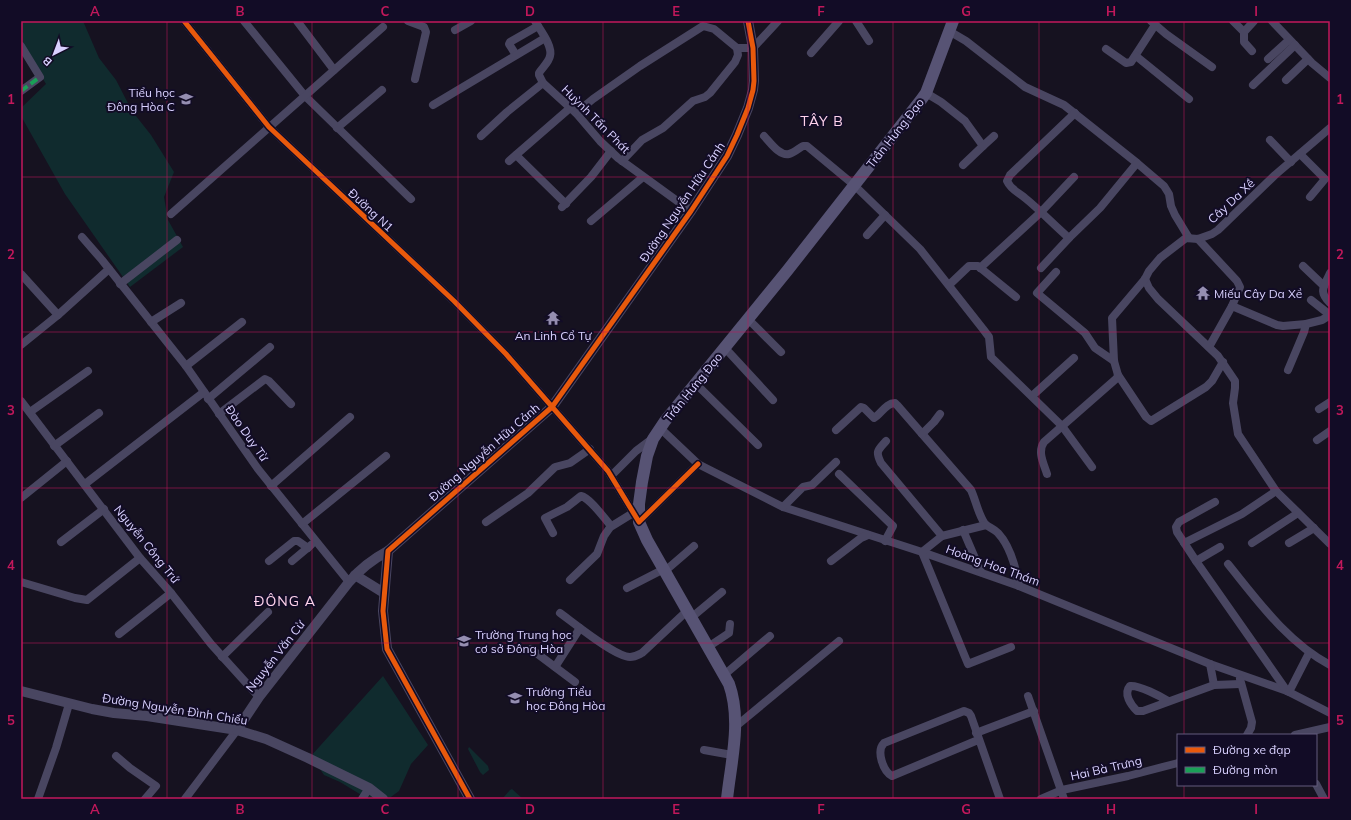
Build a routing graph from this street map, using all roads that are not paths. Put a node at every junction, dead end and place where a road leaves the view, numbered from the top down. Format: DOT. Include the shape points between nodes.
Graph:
graph roads {
  1 [pos="184,21"];
  2 [pos="244,21"];
  3 [pos="296,21"];
  4 [pos="408,21"];
  5 [pos="471,21"];
  6 [pos="748,21"];
  7 [pos="778,21"];
  8 [pos="839,21"];
  9 [pos="856,21"];
  10 [pos="1233,21"];
  11 [pos="1254,21"];
  12 [pos="1272,21"];
  13 [pos="1153,23"];
  14 [pos="537,24"];
  15 [pos="951,26"];
  16 [pos="383,27"];
  17 [pos="455,30"];
  18 [pos="1244,32"];
  19 [pos="545,38"];
  20 [pos="870,41"];
  21 [pos="1292,42"];
  22 [pos="21,46"];
  23 [pos="737,48"];
  24 [pos="753,48"];
  25 [pos="1106,49"];
  26 [pos="1252,51"];
  27 [pos="811,53"];
  28 [pos="516,55"];
  29 [pos="1136,56"];
  30 [pos="1268,59"];
  31 [pos="1308,59"];
  32 [pos="1212,66"];
  33 [pos="334,70"];
  34 [pos="1330,78"];
  35 [pos="415,79"];
  36 [pos="1286,80"];
  37 [pos="544,83"];
  38 [pos="1253,85"];
  39 [pos="382,90"];
  40 [pos="21,91"];
  41 [pos="926,92"];
  42 [pos="305,96"];
  43 [pos="1189,99"];
  44 [pos="433,105"];
  45 [pos="573,111"];
  46 [pos="1075,113"];
  47 [pos="269,127"];
  48 [pos="337,128"];
  49 [pos="1330,128"];
  50 [pos="481,136"];
  51 [pos="764,136"];
  52 [pos="994,136"];
  53 [pos="1270,140"];
  54 [pos="983,146"];
  55 [pos="611,151"];
  56 [pos="1300,154"];
  57 [pos="516,155"];
  58 [pos="510,161"];
  59 [pos="622,161"];
  60 [pos="1291,162"];
  61 [pos="1137,163"];
  62 [pos="963,165"];
  63 [pos="643,177"];
  64 [pos="1074,178"];
  65 [pos="1328,181"];
  66 [pos="854,185"];
  67 [pos="1310,196"];
  68 [pos="411,198"];
  69 [pos="691,211"];
  70 [pos="1041,212"];
  71 [pos="171,214"];
  72 [pos="885,215"];
  73 [pos="591,222"];
  74 [pos="866,235"];
  75 [pos="82,237"];
  76 [pos="1069,238"];
  77 [pos="1189,238"];
  78 [pos="177,240"];
  79 [pos="1198,240"];
  80 [pos="1303,266"];
  81 [pos="980,268"];
  82 [pos="1041,268"];
  83 [pos="109,269"];
  84 [pos="1056,272"];
  85 [pos="1330,273"];
  86 [pos="21,274"];
  87 [pos="1145,280"];
  88 [pos="120,284"];
  89 [pos="949,285"];
  90 [pos="1324,286"];
  91 [pos="1016,297"];
  92 [pos="1310,300"];
  93 [pos="181,303"];
  94 [pos="1330,303"];
  95 [pos="1232,306"];
  96 [pos="58,315"];
  97 [pos="1330,315"];
  98 [pos="748,319"];
  99 [pos="151,322"];
  100 [pos="242,322"];
  101 [pos="1306,324"];
  102 [pos="21,345"];
  103 [pos="270,347"];
  104 [pos="1209,347"];
  105 [pos="725,348"];
  106 [pos="781,352"];
  107 [pos="1074,358"];
  108 [pos="1114,360"];
  109 [pos="1223,362"];
  110 [pos="186,366"];
  111 [pos="1288,370"];
  112 [pos="88,371"];
  113 [pos="1118,375"];
  114 [pos="696,384"];
  115 [pos="206,395"];
  116 [pos="1032,396"];
  117 [pos="773,400"];
  118 [pos="21,401"];
  119 [pos="1330,402"];
  120 [pos="291,404"];
  121 [pos="552,407"];
  122 [pos="1319,409"];
  123 [pos="30,412"];
  124 [pos="99,413"];
  125 [pos="219,414"];
  126 [pos="940,414"];
  127 [pos="350,417"];
  128 [pos="1062,426"];
  129 [pos="660,428"];
  130 [pos="836,430"];
  131 [pos="1330,431"];
  132 [pos="922,434"];
  133 [pos="653,439"];
  134 [pos="1317,440"];
  135 [pos="886,441"];
  136 [pos="758,445"];
  137 [pos="54,446"];
  138 [pos="590,449"];
  139 [pos="386,456"];
  140 [pos="67,461"];
  141 [pos="836,462"];
  142 [pos="698,464"];
  143 [pos="1092,466"];
  144 [pos="839,474"];
  145 [pos="1047,474"];
  146 [pos="611,476"];
  147 [pos="85,484"];
  148 [pos="271,486"];
  149 [pos="1276,491"];
  150 [pos="21,498"];
  151 [pos="1215,502"];
  152 [pos="783,507"];
  153 [pos="104,509"];
  154 [pos="1298,513"];
  155 [pos="636,518"];
  156 [pos="486,522"];
  157 [pos="302,524"];
  158 [pos="986,525"];
  159 [pos="611,526"];
  160 [pos="1314,528"];
  161 [pos="963,530"];
  162 [pos="553,533"];
  163 [pos="868,535"];
  164 [pos="942,536"];
  165 [pos="885,540"];
  166 [pos="316,541"];
  167 [pos="61,542"];
  168 [pos="1184,543"];
  169 [pos="1252,543"];
  170 [pos="1289,543"];
  171 [pos="1330,544"];
  172 [pos="694,546"];
  173 [pos="1220,547"];
  174 [pos="308,548"];
  175 [pos="388,551"];
  176 [pos="922,552"];
  177 [pos="140,558"];
  178 [pos="292,560"];
  179 [pos="269,561"];
  180 [pos="831,561"];
  181 [pos="1196,561"];
  182 [pos="1228,564"];
  183 [pos="665,570"];
  184 [pos="981,572"];
  185 [pos="352,578"];
  186 [pos="570,580"];
  187 [pos="21,582"];
  188 [pos="1019,586"];
  189 [pos="627,588"];
  190 [pos="722,592"];
  191 [pos="171,593"];
  192 [pos="384,593"];
  193 [pos="268,612"];
  194 [pos="560,613"];
  195 [pos="690,614"];
  196 [pos="730,624"];
  197 [pos="580,628"];
  198 [pos="119,634"];
  199 [pos="770,636"];
  200 [pos="840,641"];
  201 [pos="708,647"];
  202 [pos="1011,647"];
  203 [pos="532,649"];
  204 [pos="1309,653"];
  205 [pos="222,657"];
  206 [pos="1210,664"];
  207 [pos="1330,665"];
  208 [pos="555,667"];
  209 [pos="1239,674"];
  210 [pos="724,675"];
  211 [pos="576,682"];
  212 [pos="1240,684"];
  213 [pos="1214,685"];
  214 [pos="1288,692"];
  215 [pos="22,693"];
  216 [pos="1028,696"];
  217 [pos="260,697"];
  218 [pos="1168,701"];
  219 [pos="69,704"];
  220 [pos="1034,711"];
  221 [pos="1329,712"];
  222 [pos="735,728"];
  223 [pos="1329,728"];
  224 [pos="237,730"];
  225 [pos="1248,734"];
  226 [pos="1300,734"];
  227 [pos="977,736"];
  228 [pos="704,750"];
  229 [pos="732,755"];
  230 [pos="116,756"];
  231 [pos="1177,763"];
  232 [pos="1317,786"];
  233 [pos="369,788"];
  234 [pos="1062,790"];
  235 [pos="188,798"];
  236 [pos="38,799"];
  237 [pos="145,799"];
  238 [pos="362,799"];
  239 [pos="383,799"];
  240 [pos="470,799"];
  241 [pos="727,799"];
  242 [pos="1000,799"];
  243 [pos="1041,799"];
  244 [pos="1064,799"];
  245 [pos="1324,799"];
  1 -- 47 [label="street, Đường N1"];
  2 -- 42 [label="street"];
  3 -- 33 [label="street"];
  4 -- 35 [label="street" via="424,27 426,32"];
  5 -- 17 [label="street"];
  6 -- 24 [label="street, Đường Nguyễn Hữu Cảnh"];
  7 -- 24 [label="street"];
  8 -- 27 [label="street"];
  9 -- 20 [label="street"];
  10 -- 18 [label="street"];
  11 -- 18 [label="street"];
  12 -- 21 [label="street"];
  13 -- 29 [label="street"];
  13 -- 32 [label="street"];
  14 -- 19 [label="street, Huỳnh Tấn Phát"];
  14 -- 28 [label="street" via="510,42"];
  15 -- 41 [label="main road, Trần Hưng Đạo"];
  15 -- 46 [label="street" via="1025,87 1055,100"];
  16 -- 33 [label="street"];
  18 -- 26 [label="street" via="1244,42"];
  19 -- 28 [label="street"];
  19 -- 37 [label="street, Huỳnh Tấn Phát" via="550,57 539,73"];
  21 -- 30 [label="street"];
  21 -- 31 [label="street"];
  21 -- 38 [label="street"];
  22 -- 40 [label="street" via="40,77"];
  23 -- 24 [label="street"];
  23 -- 45 [label="street" via="714,29 703,26"];
  23 -- 59 [label="street" via="736,62 710,93 693,101 663,128 642,140"];
  24 -- 69 [label="street, Đường Nguyễn Hữu Cảnh" via="753,90 745,115 727,156"];
  25 -- 29 [label="street" via="1126,63 1131,62"];
  28 -- 44 [label="street"];
  29 -- 43 [label="street"];
  31 -- 34 [label="street"];
  31 -- 36 [label="street"];
  33 -- 42 [label="street"];
  37 -- 45 [label="street, Huỳnh Tấn Phát"];
  37 -- 50 [label="street"];
  39 -- 48 [label="street"];
  41 -- 54 [label="street" via="965,120"];
  41 -- 66 [label="main road, Trần Hưng Đạo"];
  42 -- 47 [label="street"];
  42 -- 48 [label="street"];
  45 -- 55 [label="street, Huỳnh Tấn Phát"];
  45 -- 57 [label="street"];
  46 -- 61 [label="street"];
  46 -- 70 [label="street" via="1010,175 1007,181 1009,186"];
  47 -- 71 [label="street"];
  47 -- 121 [label="street, Đường N1" via="482,328"];
  48 -- 68 [label="street"];
  49 -- 56 [label="street, Cây Da Xề"];
  51 -- 66 [label="street" via="780,153 790,154 807,146"];
  52 -- 54 [label="street"];
  53 -- 60 [label="street"];
  54 -- 62 [label="street"];
  55 -- 57 [label="street" via="564,205"];
  55 -- 59 [label="street, Huỳnh Tấn Phát"];
  56 -- 60 [label="street, Cây Da Xề"];
  56 -- 65 [label="street"];
  57 -- 58 [label="street"];
  59 -- 63 [label="street, Huỳnh Tấn Phát"];
  60 -- 79 [label="street, Cây Da Xề" via="1218,230"];
  61 -- 76 [label="street" via="1100,208"];
  61 -- 77 [label="street" via="1164,186 1175,215"];
  63 -- 69 [label="street, Huỳnh Tấn Phát"];
  63 -- 73 [label="street"];
  64 -- 70 [label="street"];
  65 -- 67 [label="street"];
  66 -- 72 [label="street"];
  66 -- 98 [label="main road, Trần Hưng Đạo"];
  69 -- 121 [label="street, Đường Nguyễn Hữu Cảnh"];
  70 -- 76 [label="street"];
  70 -- 81 [label="street"];
  72 -- 74 [label="street"];
  72 -- 89 [label="street" via="920,249"];
  75 -- 83 [label="street, Đào Duy Từ"];
  76 -- 82 [label="street"];
  77 -- 79 [label="street"];
  77 -- 87 [label="street" via="1160,258"];
  78 -- 88 [label="street"];
  79 -- 95 [label="street" via="1240,285"];
  80 -- 90 [label="street"];
  81 -- 89 [label="street" via="969,266"];
  81 -- 91 [label="street"];
  83 -- 88 [label="street, Đào Duy Từ"];
  83 -- 96 [label="street"];
  84 -- 108 [label="street" via="1037,293 1085,332 1095,348"];
  85 -- 90 [label="street"];
  86 -- 96 [label="street"];
  87 -- 104 [label="street" via="1162,303"];
  87 -- 108 [label="street" via="1112,318"];
  88 -- 99 [label="street, Đào Duy Từ"];
  89 -- 116 [label="street" via="988,337 992,357"];
  90 -- 94 [label="street" via="1323,296"];
  92 -- 97 [label="street"];
  93 -- 99 [label="street"];
  95 -- 101 [label="street" via="1277,325"];
  95 -- 104 [label="street"];
  96 -- 102 [label="street"];
  97 -- 101 [label="street"];
  98 -- 105 [label="main road, Trần Hưng Đạo"];
  98 -- 106 [label="street"];
  99 -- 110 [label="street, Đào Duy Từ"];
  100 -- 110 [label="street"];
  101 -- 111 [label="street"];
  103 -- 115 [label="street"];
  104 -- 109 [label="street"];
  105 -- 114 [label="main road, Trần Hưng Đạo"];
  105 -- 117 [label="street"];
  107 -- 116 [label="street"];
  108 -- 113 [label="street"];
  109 -- 113 [label="street" via="1206,387 1151,421"];
  109 -- 149 [label="street" via="1235,381 1233,403 1238,434"];
  110 -- 115 [label="street, Đào Duy Từ"];
  112 -- 123 [label="street"];
  113 -- 128 [label="street" via="1114,382"];
  114 -- 129 [label="main road, Trần Hưng Đạo"];
  114 -- 136 [label="street"];
  115 -- 125 [label="street, Đào Duy Từ"];
  115 -- 147 [label="street"];
  116 -- 128 [label="street"];
  118 -- 123 [label="street, Nguyễn Công Trứ"];
  119 -- 122 [label="street"];
  120 -- 125 [label="street" via="265,379"];
  121 -- 138 [label="street, Đường N1"];
  121 -- 175 [label="street, Đường Nguyễn Hữu Cảnh"];
  123 -- 137 [label="street, Nguyễn Công Trứ"];
  124 -- 137 [label="street"];
  125 -- 148 [label="street, Đào Duy Từ"];
  126 -- 132 [label="street"];
  127 -- 148 [label="street"];
  128 -- 143 [label="street"];
  128 -- 145 [label="street" via="1041,447 1040,452"];
  129 -- 133 [label="main road, Trần Hưng Đạo"];
  129 -- 142 [label="street, Hoàng Hoa Thám"];
  130 -- 132 [label="street" via="861,407 874,418 892,403"];
  131 -- 134 [label="street"];
  132 -- 158 [label="street" via="971,490"];
  133 -- 146 [label="street" via="636,451"];
  133 -- 155 [label="main road, Trần Hưng Đạo" via="647,456"];
  135 -- 164 [label="street" via="877,453 881,463"];
  137 -- 140 [label="street, Nguyễn Công Trứ"];
  138 -- 146 [label="street, Đường N1"];
  138 -- 156 [label="street" via="570,463 556,467 528,493"];
  139 -- 157 [label="street"];
  140 -- 147 [label="street, Nguyễn Công Trứ"];
  140 -- 150 [label="street"];
  141 -- 152 [label="street" via="812,485 803,487"];
  142 -- 152 [label="street, Hoàng Hoa Thám"];
  142 -- 155 [label="street"];
  144 -- 165 [label="street" via="893,526"];
  146 -- 155 [label="street, Đường N1"];
  147 -- 153 [label="street, Nguyễn Công Trứ"];
  148 -- 157 [label="street, Đào Duy Từ"];
  149 -- 154 [label="street"];
  149 -- 168 [label="street" via="1242,514"];
  151 -- 168 [label="street" via="1179,522 1177,532"];
  152 -- 163 [label="street, Hoàng Hoa Thám"];
  153 -- 167 [label="street"];
  153 -- 177 [label="street, Nguyễn Công Trứ"];
  154 -- 160 [label="street"];
  154 -- 169 [label="street"];
  155 -- 159 [label="street"];
  155 -- 183 [label="main road, Trần Hưng Đạo"];
  157 -- 166 [label="street, Đào Duy Từ"];
  158 -- 161 [label="street"];
  158 -- 188 [label="street" via="1005,541"];
  159 -- 162 [label="street" via="585,497 581,496 567,507 545,518"];
  159 -- 186 [label="street" via="597,554"];
  160 -- 170 [label="street"];
  160 -- 171 [label="street"];
  161 -- 164 [label="street"];
  161 -- 184 [label="street"];
  163 -- 165 [label="street, Hoàng Hoa Thám"];
  163 -- 180 [label="street"];
  164 -- 176 [label="street"];
  165 -- 176 [label="street, Hoàng Hoa Thám"];
  166 -- 174 [label="street"];
  166 -- 185 [label="street, Đào Duy Từ"];
  168 -- 181 [label="street"];
  172 -- 183 [label="street"];
  173 -- 181 [label="street"];
  174 -- 178 [label="street"];
  174 -- 179 [label="street" via="294,541"];
  175 -- 185 [label="street, Nguyễn Văn Cừ"];
  175 -- 192 [label="street"];
  176 -- 184 [label="street, Hoàng Hoa Thám"];
  176 -- 202 [label="street" via="968,664"];
  177 -- 187 [label="street" via="87,600"];
  177 -- 191 [label="street, Nguyễn Công Trứ"];
  181 -- 214 [label="street"];
  182 -- 204 [label="street" via="1280,627"];
  183 -- 189 [label="street"];
  183 -- 195 [label="main road, Trần Hưng Đạo"];
  184 -- 188 [label="street, Hoàng Hoa Thám"];
  185 -- 192 [label="street"];
  185 -- 217 [label="street, Nguyễn Văn Cừ"];
  188 -- 206 [label="street, Hoàng Hoa Thám"];
  190 -- 195 [label="street"];
  191 -- 198 [label="street"];
  191 -- 205 [label="street, Nguyễn Công Trứ"];
  192 -- 240 [label="street" via="382,611 387,649"];
  193 -- 205 [label="street"];
  194 -- 197 [label="street"];
  195 -- 197 [label="street" via="642,653 629,658 601,644"];
  195 -- 201 [label="main road, Trần Hưng Đạo"];
  196 -- 201 [label="street" via="729,633"];
  197 -- 208 [label="street"];
  199 -- 210 [label="street"];
  200 -- 222 [label="street"];
  201 -- 210 [label="main road, Trần Hưng Đạo"];
  203 -- 208 [label="street"];
  204 -- 207 [label="street"];
  204 -- 214 [label="street"];
  205 -- 217 [label="street, Nguyễn Công Trứ"];
  206 -- 209 [label="street, Hoàng Hoa Thám"];
  206 -- 213 [label="street"];
  208 -- 211 [label="street"];
  209 -- 212 [label="street"];
  209 -- 214 [label="street, Hoàng Hoa Thám"];
  210 -- 222 [label="main road, Trần Hưng Đạo" via="734,697"];
  212 -- 213 [label="street"];
  212 -- 225 [label="street" via="1252,722"];
  213 -- 218 [label="street"];
  214 -- 221 [label="street, Hoàng Hoa Thám"];
  215 -- 219 [label="street, Đường Nguyễn Đình Chiểu"];
  216 -- 220 [label="street"];
  217 -- 224 [label="street, Nguyễn Văn Cừ"];
  218 -- 218 [label="street" via="1137,711 1130,703 1128,688 1135,686"];
  219 -- 224 [label="street, Đường Nguyễn Đình Chiểu" via="114,713"];
  219 -- 236 [label="street"];
  220 -- 227 [label="street"];
  220 -- 234 [label="street"];
  221 -- 223 [label="street, Hoàng Hoa Thám"];
  222 -- 229 [label="main road, Trần Hưng Đạo"];
  223 -- 226 [label="street"];
  224 -- 233 [label="street, Đường Nguyễn Đình Chiểu" via="266,739"];
  224 -- 235 [label="street"];
  227 -- 227 [label="street" via="971,716 964,710 884,744 880,749 884,768 890,775 895,775"];
  227 -- 242 [label="street"];
  228 -- 229 [label="street"];
  229 -- 241 [label="main road, Trần Hưng Đạo"];
  230 -- 237 [label="street" via="156,786"];
  231 -- 234 [label="street, Hai Bà Trưng"];
  232 -- 245 [label="street"];
  233 -- 238 [label="street"];
  233 -- 239 [label="street, Đường Nguyễn Đình Chiểu"];
  234 -- 243 [label="street, Hai Bà Trưng"];
  234 -- 244 [label="street"];
}
